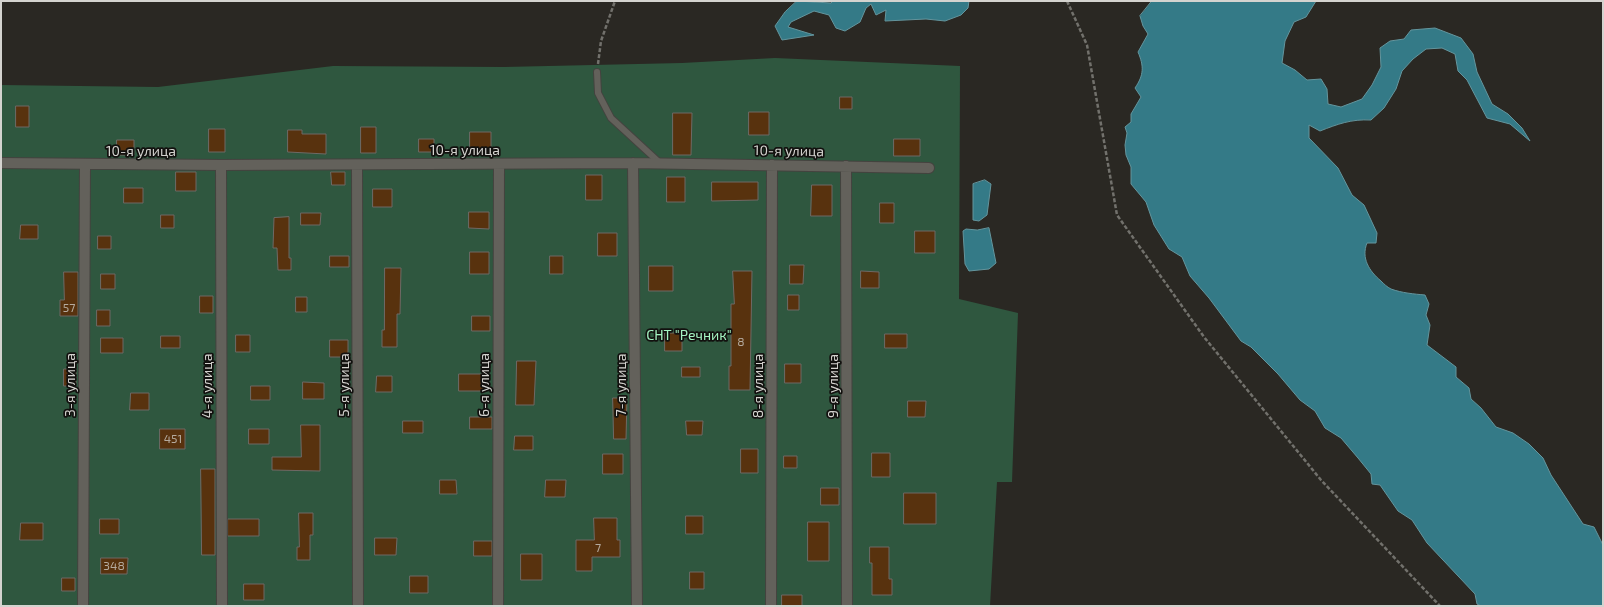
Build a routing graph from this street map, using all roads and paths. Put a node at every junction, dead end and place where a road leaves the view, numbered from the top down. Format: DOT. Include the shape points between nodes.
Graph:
graph roads {
  1 [pos="615,1"];
  2 [pos="1067,1"];
  3 [pos="597,72"];
  4 [pos="1,163"];
  5 [pos="633,163"];
  6 [pos="499,164"];
  7 [pos="661,164"];
  8 [pos="84,165"];
  9 [pos="220,165"];
  10 [pos="357,165"];
  11 [pos="772,165"];
  12 [pos="846,166"];
  13 [pos="929,168"];
  14 [pos="83,606"];
  15 [pos="222,606"];
  16 [pos="358,606"];
  17 [pos="498,606"];
  18 [pos="637,606"];
  19 [pos="771,606"];
  20 [pos="847,606"];
  21 [pos="1440,606"];
  1 -- 3 [label="path" via="601,41"];
  2 -- 21 [label="path" via="1087,45 1117,215 1204,337 1321,480"];
  3 -- 7 [label="lane" via="598,92 611,118"];
  4 -- 8 [label="street, 10-я улица"];
  5 -- 6 [label="street, 10-я улица"];
  5 -- 7 [label="street, 10-я улица"];
  5 -- 18 [label="street, 7-я улица"];
  6 -- 10 [label="street, 10-я улица"];
  6 -- 17 [label="street, 6-я улица"];
  7 -- 11 [label="street, 10-я улица"];
  8 -- 9 [label="street, 10-я улица"];
  8 -- 14 [label="street, 3-я улица"];
  9 -- 10 [label="street, 10-я улица"];
  9 -- 15 [label="street, 4-я улица"];
  10 -- 16 [label="street, 5-я улица"];
  11 -- 12 [label="street, 10-я улица"];
  11 -- 19 [label="street, 8-я улица"];
  12 -- 13 [label="street, 10-я улица"];
  12 -- 20 [label="street, 9-я улица"];
}
